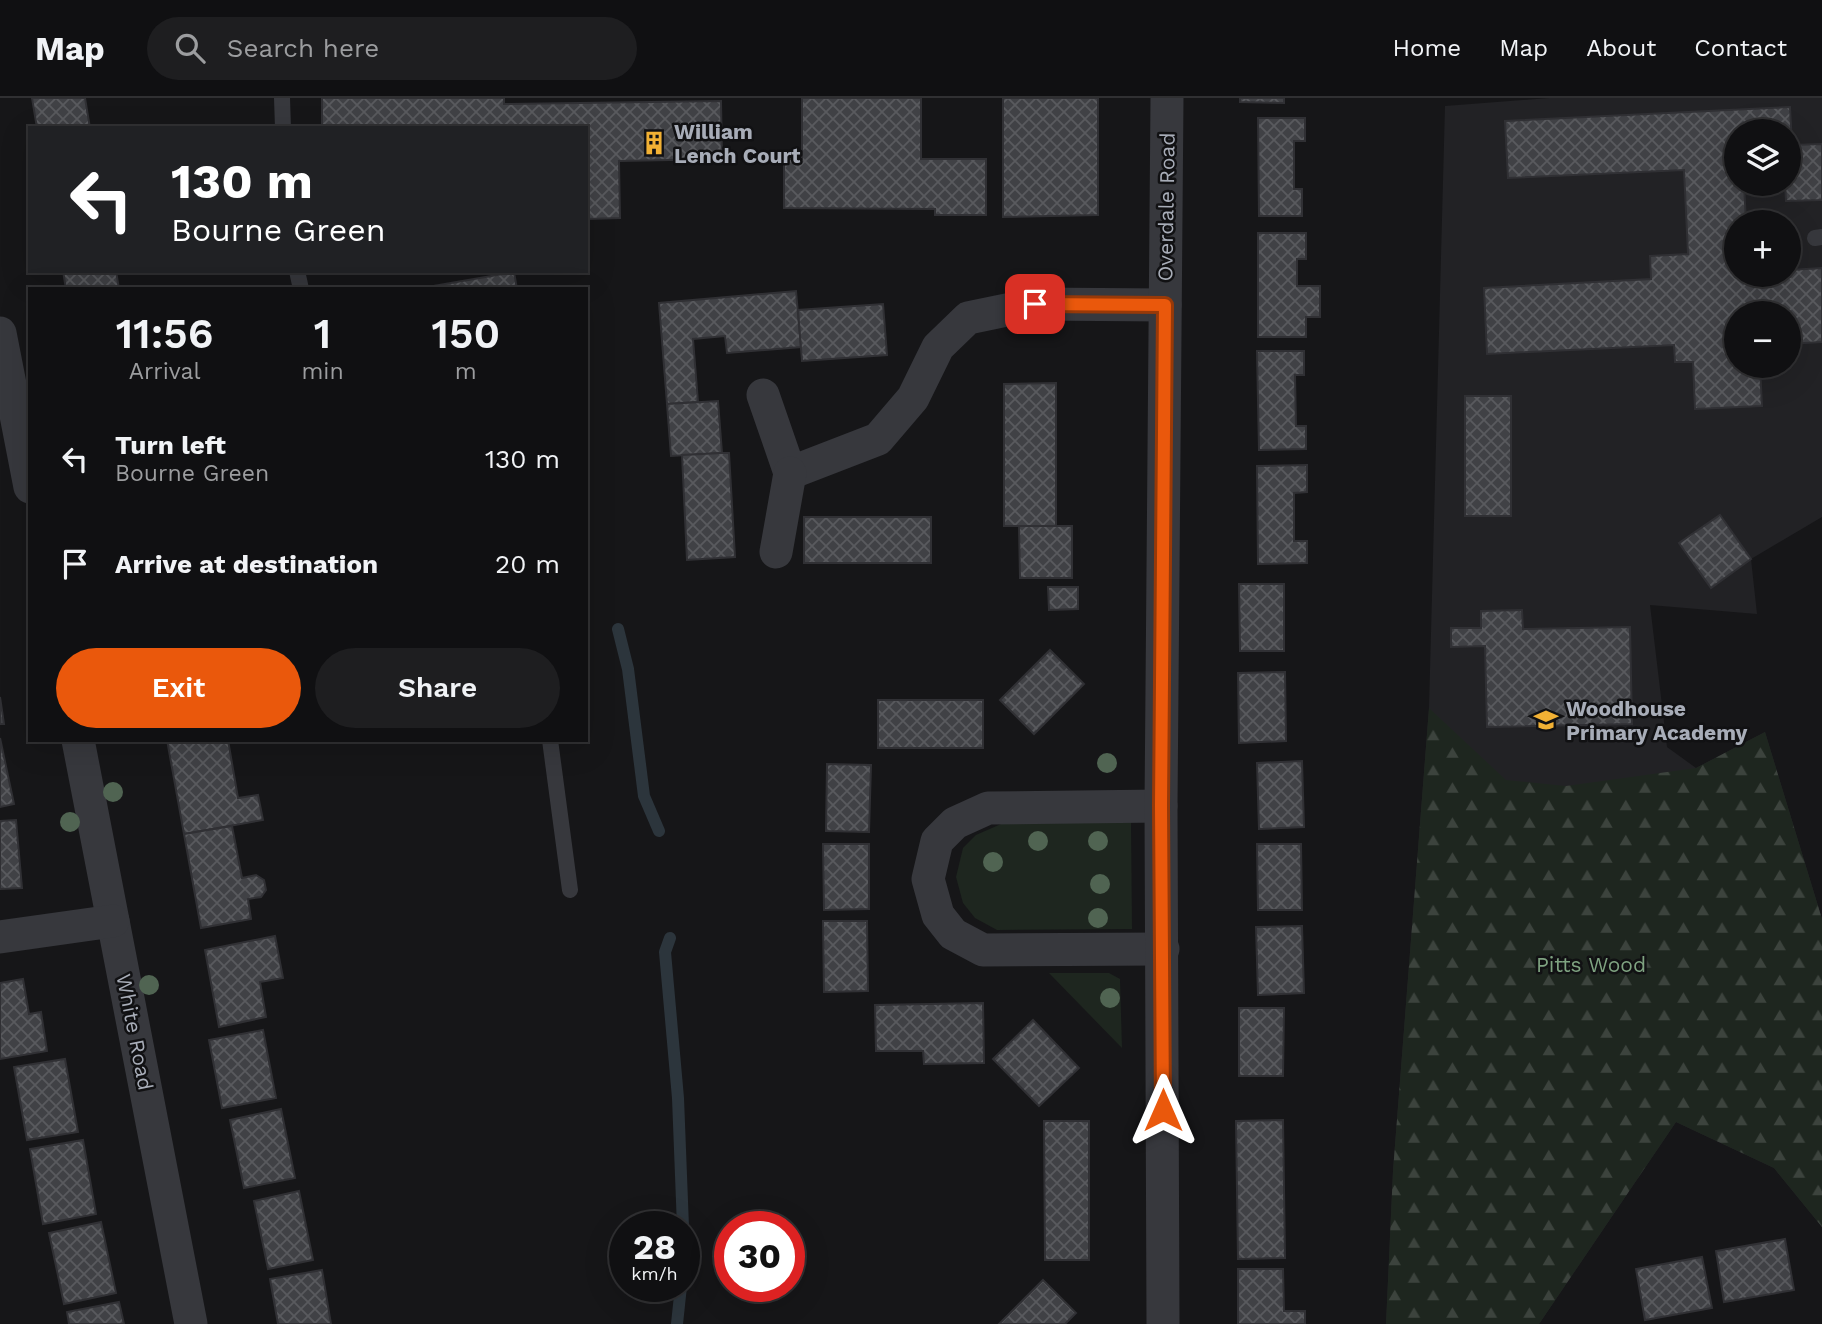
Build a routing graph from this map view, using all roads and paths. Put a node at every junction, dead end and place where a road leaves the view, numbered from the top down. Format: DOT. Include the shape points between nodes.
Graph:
graph roads {
  1 [pos="282,98"];
  2 [pos="1167,98"];
  3 [pos="283,126"];
  4 [pos="1165,305"];
  5 [pos="0,333"];
  6 [pos="4,369"];
  7 [pos="763,395"];
  8 [pos="790,473"];
  9 [pos="28,478"];
  10 [pos="776,552"];
  11 [pos="78,742"];
  12 [pos="550,742"];
  13 [pos="1161,806"];
  14 [pos="570,890"];
  15 [pos="113,921"];
  16 [pos="0,937"];
  17 [pos="1163,949"];
  18 [pos="191,1324"];
  19 [pos="1163,1324"];
  1 -- 3 [label="lane"];
  2 -- 4 [label="street, Overdale Road"];
  4 -- 8 [label="street" via="1035,304 968,318 938,347 913,398 878,439"];
  4 -- 13 [label="street, Overdale Road"];
  5 -- 6 [label="street"];
  6 -- 9 [label="street"];
  7 -- 8 [label="street"];
  8 -- 10 [label="street"];
  11 -- 15 [label="street, White Road"];
  12 -- 14 [label="lane"];
  13 -- 17 [label="street, Overdale Road"];
  13 -- 17 [label="street" via="988,808 955,823 937,841 928,879 938,915 953,934 983,950"];
  15 -- 16 [label="street"];
  15 -- 18 [label="street, White Road"];
  17 -- 19 [label="street, Overdale Road"];
}
